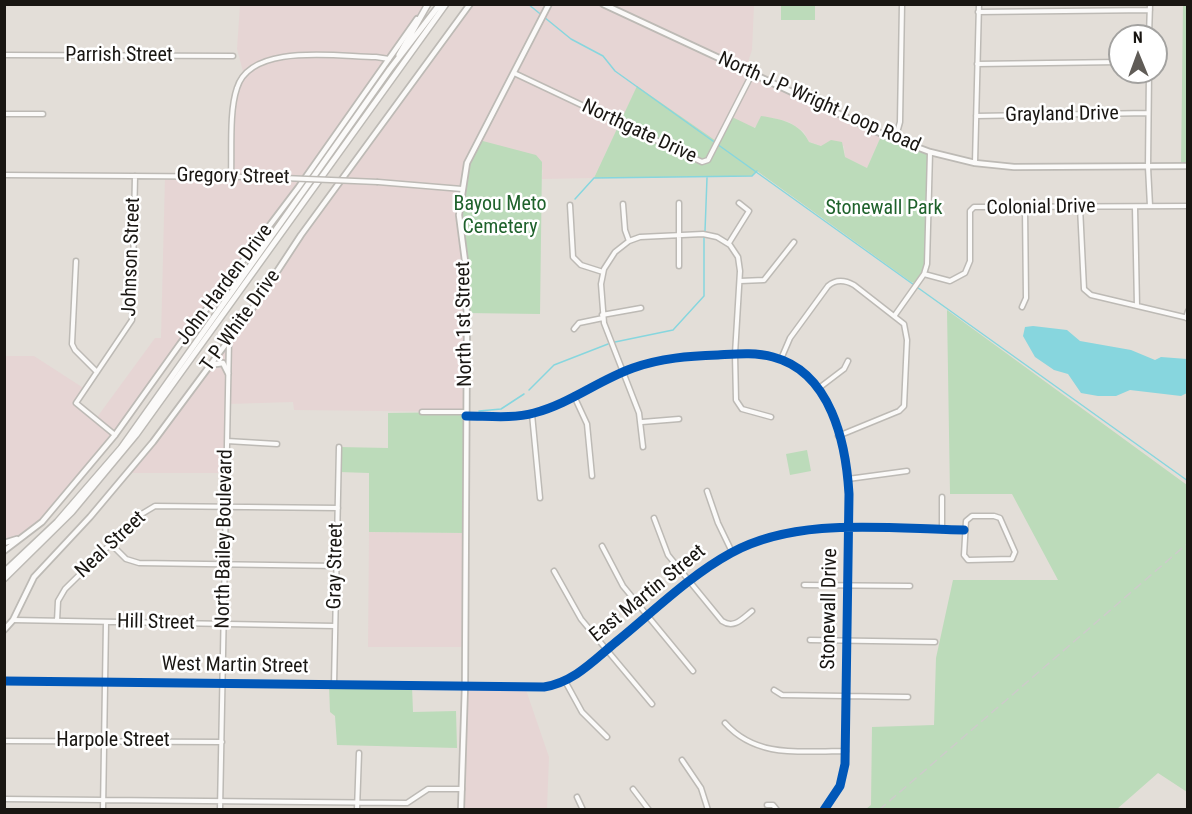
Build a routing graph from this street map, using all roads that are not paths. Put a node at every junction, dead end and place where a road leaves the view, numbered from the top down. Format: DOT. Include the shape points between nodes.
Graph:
graph roads {
  1 [pos="428,4"];
  2 [pos="440,4"];
  3 [pos="446,4"];
  4 [pos="470,4"];
  5 [pos="603,4"];
  6 [pos="902,4"];
  7 [pos="979,4"];
  8 [pos="1150,4"];
  9 [pos="548,6"];
  10 [pos="1150,10"];
  11 [pos="978,12"];
  12 [pos="1149,24"];
  13 [pos="4,56"];
  14 [pos="233,56"];
  15 [pos="389,60"];
  16 [pos="1108,62"];
  17 [pos="977,64"];
  18 [pos="390,69"];
  19 [pos="514,74"];
  20 [pos="752,74"];
  21 [pos="1149,84"];
  22 [pos="1149,113"];
  23 [pos="4,114"];
  24 [pos="43,114"];
  25 [pos="976,116"];
  26 [pos="895,140"];
  27 [pos="930,152"];
  28 [pos="975,163"];
  29 [pos="1188,166"];
  30 [pos="1148,167"];
  31 [pos="4,175"];
  32 [pos="135,176"];
  33 [pos="231,176"];
  34 [pos="462,189"];
  35 [pos="679,203"];
  36 [pos="739,203"];
  37 [pos="623,204"];
  38 [pos="570,205"];
  39 [pos="1188,206"];
  40 [pos="1080,207"];
  41 [pos="1136,207"];
  42 [pos="1150,207"];
  43 [pos="1025,208"];
  44 [pos="680,234"];
  45 [pos="629,241"];
  46 [pos="794,242"];
  47 [pos="729,243"];
  48 [pos="76,261"];
  49 [pos="679,266"];
  50 [pos="603,272"];
  51 [pos="924,274"];
  52 [pos="740,281"];
  53 [pos="1137,306"];
  54 [pos="641,308"];
  55 [pos="1022,308"];
  56 [pos="1188,311"];
  57 [pos="895,315"];
  58 [pos="602,317"];
  59 [pos="1187,318"];
  60 [pos="574,329"];
  61 [pos="229,340"];
  62 [pos="735,354"];
  63 [pos="781,359"];
  64 [pos="848,361"];
  65 [pos="209,365"];
  66 [pos="97,372"];
  67 [pos="623,372"];
  68 [pos="228,373"];
  69 [pos="819,388"];
  70 [pos="574,396"];
  71 [pos="422,412"];
  72 [pos="466,414"];
  73 [pos="532,414"];
  74 [pos="771,417"];
  75 [pos="679,419"];
  76 [pos="642,422"];
  77 [pos="115,435"];
  78 [pos="838,436"];
  79 [pos="227,441"];
  80 [pos="277,444"];
  81 [pos="339,447"];
  82 [pos="643,447"];
  83 [pos="908,471"];
  84 [pos="592,476"];
  85 [pos="848,479"];
  86 [pos="706,491"];
  87 [pos="942,496"];
  88 [pos="540,498"];
  89 [pos="226,506"];
  90 [pos="338,508"];
  91 [pos="654,518"];
  92 [pos="849,529"];
  93 [pos="942,530"];
  94 [pos="964,530"];
  95 [pos="22,537"];
  96 [pos="4,543"];
  97 [pos="111,544"];
  98 [pos="602,546"];
  99 [pos="4,551"];
  100 [pos="732,552"];
  101 [pos="225,564"];
  102 [pos="337,566"];
  103 [pos="554,571"];
  104 [pos="4,572"];
  105 [pos="4,579"];
  106 [pos="689,582"];
  107 [pos="804,585"];
  108 [pos="848,585"];
  109 [pos="910,586"];
  110 [pos="753,611"];
  111 [pos="648,616"];
  112 [pos="13,620"];
  113 [pos="57,621"];
  114 [pos="106,622"];
  115 [pos="224,624"];
  116 [pos="335,626"];
  117 [pos="4,630"];
  118 [pos="810,640"];
  119 [pos="848,640"];
  120 [pos="935,642"];
  121 [pos="606,650"];
  122 [pos="693,670"];
  123 [pos="4,681"];
  124 [pos="565,681"];
  125 [pos="105,682"];
  126 [pos="223,684"];
  127 [pos="334,685"];
  128 [pos="465,686"];
  129 [pos="774,690"];
  130 [pos="846,696"];
  131 [pos="908,697"];
  132 [pos="652,705"];
  133 [pos="725,723"];
  134 [pos="607,737"];
  135 [pos="4,741"];
  136 [pos="104,741"];
  137 [pos="222,742"];
  138 [pos="846,751"];
  139 [pos="359,753"];
  140 [pos="682,760"];
  141 [pos="462,789"];
  142 [pos="633,789"];
  143 [pos="577,797"];
  144 [pos="4,799"];
  145 [pos="103,800"];
  146 [pos="220,801"];
  147 [pos="357,802"];
  148 [pos="767,805"];
  149 [pos="103,810"];
  150 [pos="220,810"];
  151 [pos="357,810"];
  152 [pos="461,810"];
  153 [pos="583,810"];
  154 [pos="649,810"];
  155 [pos="708,810"];
  156 [pos="777,810"];
  157 [pos="824,810"];
  1 -- 15 [label="main road, John Harden Drive"];
  1 -- 18 [label="highway"];
  2 -- 18 [label="highway"];
  3 -- 105 [label="highway" via="130,443 72,512"];
  4 -- 61 [label="main road, T P White Drive"];
  5 -- 20 [label="main road, North J P Wright Loop Road"];
  6 -- 26 [label="street" via="899,128"];
  7 -- 11 [label="street"];
  8 -- 10 [label="street"];
  9 -- 19 [label="main road, North 1st Street"];
  10 -- 11 [label="street"];
  10 -- 12 [label="street"];
  11 -- 17 [label="street"];
  13 -- 14 [label="street, Parrish Street"];
  15 -- 33 [label="street" via="281,56 248,70 236,88"];
  15 -- 77 [label="main road, John Harden Drive"];
  16 -- 17 [label="street"];
  17 -- 25 [label="street"];
  18 -- 104 [label="highway" via="128,438 57,522"];
  19 -- 20 [label="street, Northgate Drive" via="700,162 708,160 717,146"];
  19 -- 34 [label="main road, North 1st Street" via="469,160"];
  20 -- 26 [label="main road, North J P Wright Loop Road"];
  21 -- 22 [label="street"];
  22 -- 25 [label="street, Grayland Drive"];
  22 -- 30 [label="street"];
  23 -- 24 [label="street"];
  25 -- 28 [label="street"];
  26 -- 27 [label="main road, North J P Wright Loop Road"];
  27 -- 28 [label="main road, North J P Wright Loop Road"];
  27 -- 51 [label="street" via="929,241"];
  28 -- 30 [label="main road, North J P Wright Loop Road" via="1039,168"];
  29 -- 30 [label="main road, North J P Wright Loop Road"];
  30 -- 42 [label="street"];
  31 -- 32 [label="street, Gregory Street"];
  32 -- 33 [label="street, Gregory Street"];
  32 -- 66 [label="street, Johnson Street" via="133,314"];
  33 -- 34 [label="street, Gregory Street, bridge"];
  34 -- 72 [label="main road, North 1st Street" via="459,225 465,261"];
  35 -- 44 [label="street"];
  36 -- 47 [label="street" via="749,211"];
  37 -- 45 [label="street"];
  38 -- 50 [label="street" via="573,257 581,265"];
  39 -- 42 [label="street, Colonial Drive"];
  40 -- 41 [label="street, Colonial Drive"];
  40 -- 43 [label="street, Colonial Drive"];
  40 -- 53 [label="street" via="1084,290"];
  41 -- 42 [label="street, Colonial Drive"];
  41 -- 53 [label="street"];
  43 -- 51 [label="street, Colonial Drive" via="974,207 970,211 970,261 965,273 950,281"];
  43 -- 55 [label="street" via="1026,298"];
  44 -- 45 [label="street"];
  44 -- 47 [label="street" via="710,235"];
  44 -- 49 [label="street"];
  45 -- 50 [label="street" via="615,252"];
  46 -- 52 [label="street" via="764,280"];
  47 -- 52 [label="street" via="738,257"];
  48 -- 66 [label="street" via="72,344"];
  50 -- 58 [label="street"];
  51 -- 57 [label="street"];
  52 -- 62 [label="street"];
  53 -- 59 [label="street"];
  54 -- 58 [label="street"];
  56 -- 59 [label="street"];
  57 -- 63 [label="street" via="849,282 836,281 828,286 790,338"];
  57 -- 78 [label="street" via="907,331 906,403 899,411"];
  58 -- 60 [label="street" via="579,323"];
  58 -- 67 [label="street"];
  61 -- 65 [label="main road, T P White Drive"];
  61 -- 68 [label="street, North Bailey Boulevard"];
  62 -- 63 [label="street, Stonewall Drive"];
  62 -- 67 [label="street, Stonewall Drive" via="667,359"];
  62 -- 74 [label="street" via="738,405"];
  63 -- 69 [label="street, Stonewall Drive"];
  64 -- 69 [label="street" via="844,369"];
  65 -- 68 [label="main road" via="223,363"];
  65 -- 112 [label="main road, T P White Drive" via="124,478 34,577"];
  66 -- 77 [label="street, Johnson Street" via="76,403"];
  67 -- 70 [label="street, Stonewall Drive"];
  67 -- 76 [label="street"];
  68 -- 79 [label="street, North Bailey Boulevard"];
  69 -- 78 [label="street, Stonewall Drive"];
  70 -- 73 [label="street, Stonewall Drive"];
  70 -- 84 [label="street" via="587,424"];
  71 -- 72 [label="street, Stonewall Drive"];
  72 -- 73 [label="street, Stonewall Drive"];
  72 -- 128 [label="main road, North 1st Street"];
  73 -- 88 [label="street"];
  75 -- 76 [label="street"];
  76 -- 82 [label="street"];
  77 -- 95 [label="main road, John Harden Drive" via="50,514"];
  78 -- 85 [label="street, Stonewall Drive"];
  79 -- 80 [label="street"];
  79 -- 89 [label="street, North Bailey Boulevard"];
  81 -- 90 [label="street, Gray Street"];
  83 -- 85 [label="street"];
  85 -- 92 [label="street, Stonewall Drive"];
  86 -- 100 [label="street"];
  87 -- 93 [label="street"];
  89 -- 90 [label="street, Neal Street"];
  89 -- 97 [label="street, Neal Street" via="155,506"];
  89 -- 101 [label="street, North Bailey Boulevard"];
  90 -- 102 [label="street, Gray Street"];
  91 -- 106 [label="street" via="668,555"];
  92 -- 93 [label="street, East Martin Street"];
  92 -- 100 [label="street, East Martin Street" via="781,534"];
  92 -- 108 [label="street, Stonewall Drive"];
  93 -- 94 [label="street, East Martin Street"];
  94 -- 94 [label="street" via="964,555 968,560 1012,559 1016,552 1000,518 968,518"];
  95 -- 96 [label="main road"];
  95 -- 99 [label="main road, John Harden Drive"];
  97 -- 101 [label="street" via="126,559 139,563"];
  97 -- 113 [label="street, Neal Street" via="60,596"];
  98 -- 111 [label="street" via="619,580"];
  100 -- 106 [label="street, East Martin Street"];
  101 -- 102 [label="street"];
  101 -- 115 [label="street, North Bailey Boulevard"];
  102 -- 116 [label="street, Gray Street"];
  103 -- 121 [label="street" via="573,607"];
  106 -- 110 [label="street" via="725,623 736,624"];
  106 -- 111 [label="street, East Martin Street"];
  107 -- 108 [label="street"];
  108 -- 109 [label="street"];
  108 -- 119 [label="street, Stonewall Drive"];
  111 -- 121 [label="street, East Martin Street"];
  111 -- 122 [label="street"];
  112 -- 113 [label="street, Hill Street"];
  112 -- 117 [label="main road, T P White Drive"];
  113 -- 114 [label="street, Hill Street"];
  114 -- 115 [label="street, Hill Street"];
  114 -- 125 [label="street"];
  115 -- 116 [label="street, Hill Street"];
  115 -- 126 [label="street, North Bailey Boulevard"];
  116 -- 127 [label="street, Gray Street"];
  118 -- 119 [label="street"];
  119 -- 120 [label="street"];
  119 -- 130 [label="street, Stonewall Drive"];
  121 -- 124 [label="street, East Martin Street"];
  121 -- 132 [label="street"];
  123 -- 125 [label="street, West Martin Street"];
  124 -- 128 [label="street, East Martin Street" via="537,687"];
  124 -- 134 [label="street" via="582,712"];
  125 -- 126 [label="street, West Martin Street"];
  125 -- 136 [label="street"];
  126 -- 127 [label="street, West Martin Street"];
  126 -- 137 [label="street, North Bailey Boulevard"];
  127 -- 128 [label="street, West Martin Street"];
  128 -- 141 [label="main road, North 1st Street"];
  129 -- 130 [label="street" via="782,695"];
  130 -- 131 [label="street"];
  130 -- 138 [label="street, Stonewall Drive"];
  133 -- 138 [label="street" via="748,742 768,750"];
  135 -- 136 [label="street, Harpole Street"];
  136 -- 137 [label="street, Harpole Street"];
  136 -- 145 [label="street"];
  137 -- 146 [label="street, North Bailey Boulevard"];
  138 -- 157 [label="street, Stonewall Drive" via="840,786"];
  139 -- 147 [label="street"];
  140 -- 155 [label="street" via="701,788"];
  141 -- 147 [label="street" via="428,789 406,803"];
  141 -- 152 [label="main road, North 1st Street"];
  142 -- 154 [label="street"];
  143 -- 153 [label="street"];
  144 -- 145 [label="street"];
  145 -- 146 [label="street"];
  145 -- 149 [label="street"];
  146 -- 147 [label="street"];
  146 -- 150 [label="street, North Bailey Boulevard"];
  147 -- 151 [label="street"];
  148 -- 156 [label="street"];
}
